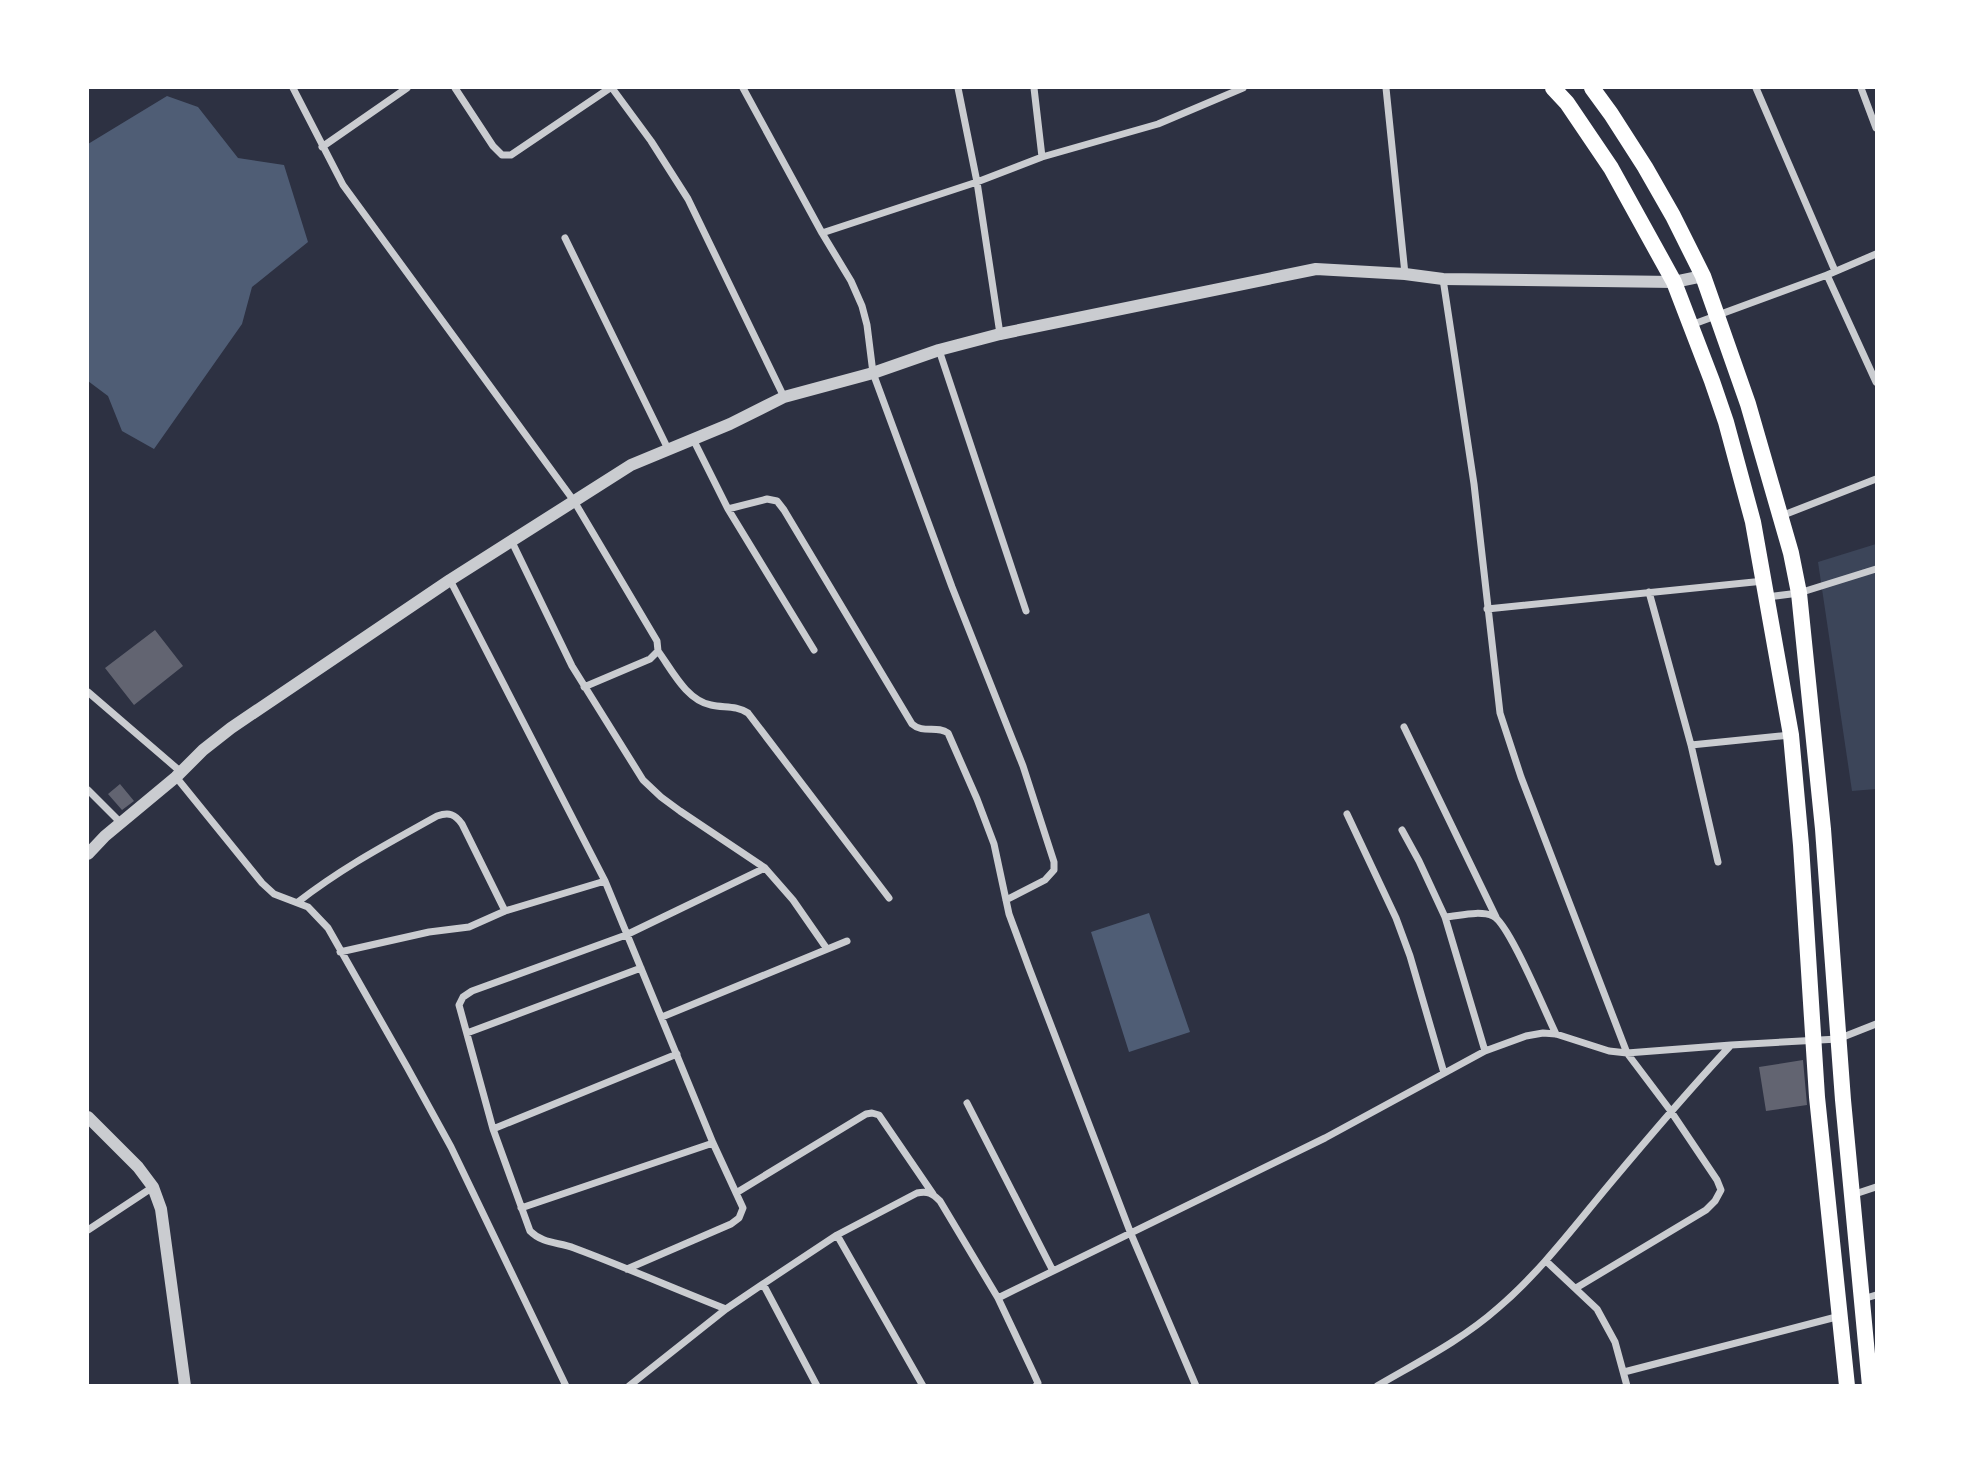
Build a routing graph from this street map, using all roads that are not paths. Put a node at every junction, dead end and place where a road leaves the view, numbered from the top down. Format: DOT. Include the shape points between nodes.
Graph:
graph roads {
  1 [pos="293,88"];
  2 [pos="407,88"];
  3 [pos="455,88"];
  4 [pos="611,88"];
  5 [pos="745,88"];
  6 [pos="958,88"];
  7 [pos="1034,88"];
  8 [pos="1243,88"];
  9 [pos="1386,88"];
  10 [pos="1553,88"];
  11 [pos="1592,88"];
  12 [pos="1756,88"];
  13 [pos="1861,88"];
  14 [pos="1877,128"];
  15 [pos="322,147"];
  16 [pos="1042,157"];
  17 [pos="977,182"];
  18 [pos="822,233"];
  19 [pos="565,238"];
  20 [pos="1877,254"];
  21 [pos="1835,271"];
  22 [pos="1405,274"];
  23 [pos="1827,275"];
  24 [pos="1703,276"];
  25 [pos="1443,279"];
  26 [pos="1674,282"];
  27 [pos="1717,316"];
  28 [pos="1691,325"];
  29 [pos="1000,334"];
  30 [pos="939,349"];
  31 [pos="873,373"];
  32 [pos="1877,382"];
  33 [pos="784,397"];
  34 [pos="693,438"];
  35 [pos="668,449"];
  36 [pos="1877,479"];
  37 [pos="574,500"];
  38 [pos="729,509"];
  39 [pos="1781,516"];
  40 [pos="512,542"];
  41 [pos="1877,569"];
  42 [pos="450,580"];
  43 [pos="1765,589"];
  44 [pos="1649,592"];
  45 [pos="1799,593"];
  46 [pos="1487,609"];
  47 [pos="1026,611"];
  48 [pos="814,650"];
  49 [pos="658,651"];
  50 [pos="584,687"];
  51 [pos="88,692"];
  52 [pos="1404,727"];
  53 [pos="1791,735"];
  54 [pos="1691,745"];
  55 [pos="179,774"];
  56 [pos="88,790"];
  57 [pos="1347,814"];
  58 [pos="121,823"];
  59 [pos="1402,830"];
  60 [pos="88,854"];
  61 [pos="1718,862"];
  62 [pos="765,868"];
  63 [pos="605,881"];
  64 [pos="889,898"];
  65 [pos="1006,900"];
  66 [pos="298,902"];
  67 [pos="505,911"];
  68 [pos="1445,917"];
  69 [pos="1496,917"];
  70 [pos="626,935"];
  71 [pos="846,941"];
  72 [pos="828,948"];
  73 [pos="340,951"];
  74 [pos="640,968"];
  75 [pos="662,1017"];
  76 [pos="1877,1024"];
  77 [pos="467,1033"];
  78 [pos="1556,1034"];
  79 [pos="1838,1039"];
  80 [pos="1814,1041"];
  81 [pos="1731,1045"];
  82 [pos="1485,1051"];
  83 [pos="1627,1053"];
  84 [pos="677,1054"];
  85 [pos="1444,1073"];
  86 [pos="967,1103"];
  87 [pos="1670,1110"];
  88 [pos="88,1117"];
  89 [pos="493,1129"];
  90 [pos="713,1143"];
  91 [pos="153,1187"];
  92 [pos="1877,1187"];
  93 [pos="736,1193"];
  94 [pos="933,1194"];
  95 [pos="1852,1195"];
  96 [pos="521,1208"];
  97 [pos="88,1230"];
  98 [pos="1131,1234"];
  99 [pos="837,1235"];
  100 [pos="1546,1261"];
  101 [pos="627,1269"];
  102 [pos="1053,1271"];
  103 [pos="763,1284"];
  104 [pos="1576,1288"];
  105 [pos="1870,1297"];
  106 [pos="998,1298"];
  107 [pos="726,1309"];
  108 [pos="1840,1316"];
  109 [pos="1624,1372"];
  110 [pos="185,1385"];
  111 [pos="566,1385"];
  112 [pos="629,1385"];
  113 [pos="817,1385"];
  114 [pos="923,1385"];
  115 [pos="1037,1385"];
  116 [pos="1196,1385"];
  117 [pos="1377,1385"];
  118 [pos="1627,1385"];
  119 [pos="1847,1385"];
  120 [pos="1870,1385"];
  1 -- 15 [label="street"];
  2 -- 15 [label="street"];
  3 -- 4 [label="street" via="493,146 502,155 511,155"];
  4 -- 33 [label="street" via="688,199"];
  5 -- 18 [label="street"];
  6 -- 17 [label="street"];
  7 -- 16 [label="street"];
  8 -- 16 [label="street" via="1158,124"];
  9 -- 22 [label="street"];
  10 -- 26 [label="main road" via="1611,168"];
  11 -- 24 [label="main road" via="1645,167"];
  12 -- 21 [label="street"];
  13 -- 14 [label="street"];
  15 -- 37 [label="street" via="371,225"];
  16 -- 17 [label="street"];
  17 -- 18 [label="street"];
  17 -- 29 [label="street"];
  18 -- 31 [label="street" via="862,306"];
  19 -- 35 [label="street"];
  20 -- 21 [label="street"];
  21 -- 23 [label="street"];
  22 -- 25 [label="street"];
  22 -- 29 [label="street" via="1315,270"];
  23 -- 27 [label="street"];
  23 -- 32 [label="street"];
  24 -- 26 [label="street"];
  24 -- 27 [label="main road"];
  25 -- 26 [label="street"];
  25 -- 46 [label="street" via="1474,484"];
  26 -- 28 [label="main road"];
  27 -- 28 [label="street"];
  27 -- 39 [label="main road"];
  28 -- 43 [label="main road" via="1726,422 1754,522"];
  29 -- 30 [label="street"];
  30 -- 31 [label="street"];
  30 -- 47 [label="street"];
  31 -- 33 [label="street"];
  31 -- 65 [label="street" via="1023,766 1054,862 1051,875"];
  33 -- 34 [label="street"];
  34 -- 35 [label="street"];
  34 -- 38 [label="street"];
  35 -- 37 [label="street" via="631,464"];
  36 -- 39 [label="street"];
  37 -- 40 [label="street"];
  37 -- 49 [label="street" via="657,641"];
  38 -- 48 [label="street"];
  38 -- 65 [label="street" via="767,499 777,501 912,724 921,730 948,733 994,844"];
  39 -- 45 [label="main road"];
  40 -- 42 [label="street"];
  40 -- 50 [label="street"];
  41 -- 45 [label="street"];
  42 -- 55 [label="street" via="231,728"];
  42 -- 63 [label="street"];
  43 -- 44 [label="street"];
  43 -- 45 [label="street"];
  43 -- 53 [label="main road"];
  44 -- 46 [label="street"];
  44 -- 54 [label="street"];
  45 -- 79 [label="main road"];
  46 -- 83 [label="street" via="1500,713 1509,743"];
  49 -- 50 [label="street" via="650,659"];
  49 -- 64 [label="street" via="695,699 748,713"];
  50 -- 62 [label="street" via="643,780"];
  51 -- 55 [label="street"];
  52 -- 69 [label="street"];
  53 -- 54 [label="street"];
  53 -- 80 [label="main road"];
  54 -- 61 [label="street"];
  55 -- 58 [label="street"];
  55 -- 66 [label="street" via="262,883 274,894"];
  56 -- 58 [label="street"];
  57 -- 85 [label="street" via="1410,956"];
  58 -- 60 [label="street"];
  59 -- 68 [label="street"];
  62 -- 70 [label="street"];
  62 -- 72 [label="street"];
  63 -- 67 [label="street"];
  63 -- 70 [label="street"];
  65 -- 98 [label="street"];
  66 -- 67 [label="street" via="352,863 446,813 462,824"];
  66 -- 73 [label="street" via="328,928"];
  67 -- 73 [label="street" via="470,927"];
  68 -- 69 [label="street" via="1483,913"];
  68 -- 82 [label="street"];
  69 -- 78 [label="street"];
  70 -- 74 [label="street"];
  70 -- 77 [label="street" via="472,991 459,1005"];
  71 -- 72 [label="street"];
  72 -- 75 [label="street"];
  73 -- 111 [label="street" via="451,1147"];
  74 -- 75 [label="street"];
  74 -- 77 [label="street"];
  75 -- 84 [label="street"];
  76 -- 79 [label="street"];
  77 -- 89 [label="street"];
  78 -- 82 [label="street" via="1526,1036"];
  78 -- 83 [label="street"];
  79 -- 80 [label="street"];
  79 -- 95 [label="main road"];
  80 -- 81 [label="street"];
  80 -- 108 [label="main road"];
  81 -- 83 [label="street"];
  81 -- 87 [label="street"];
  82 -- 85 [label="street"];
  83 -- 87 [label="street"];
  84 -- 89 [label="street"];
  84 -- 90 [label="street"];
  85 -- 98 [label="street"];
  86 -- 102 [label="street"];
  87 -- 100 [label="street"];
  87 -- 104 [label="street" via="1721,1190 1706,1210"];
  88 -- 91 [label="street"];
  89 -- 96 [label="street"];
  90 -- 93 [label="street"];
  90 -- 96 [label="street"];
  91 -- 97 [label="street"];
  91 -- 110 [label="street" via="161,1209"];
  92 -- 95 [label="street"];
  93 -- 94 [label="street" via="872,1113 887,1126"];
  93 -- 101 [label="street" via="743,1208 731,1224"];
  94 -- 99 [label="street" via="917,1193"];
  94 -- 106 [label="street"];
  95 -- 105 [label="main road"];
  96 -- 101 [label="street" via="537,1238"];
  98 -- 102 [label="street"];
  98 -- 116 [label="street"];
  99 -- 103 [label="street"];
  99 -- 114 [label="street"];
  100 -- 104 [label="street"];
  100 -- 117 [label="street" via="1497,1310 1465,1334"];
  101 -- 107 [label="street"];
  102 -- 106 [label="street"];
  103 -- 107 [label="street"];
  103 -- 113 [label="street"];
  104 -- 109 [label="street" via="1607,1325"];
  105 -- 120 [label="main road"];
  106 -- 115 [label="street"];
  107 -- 112 [label="street"];
  108 -- 109 [label="street"];
  108 -- 119 [label="main road"];
  109 -- 118 [label="street"];
}
